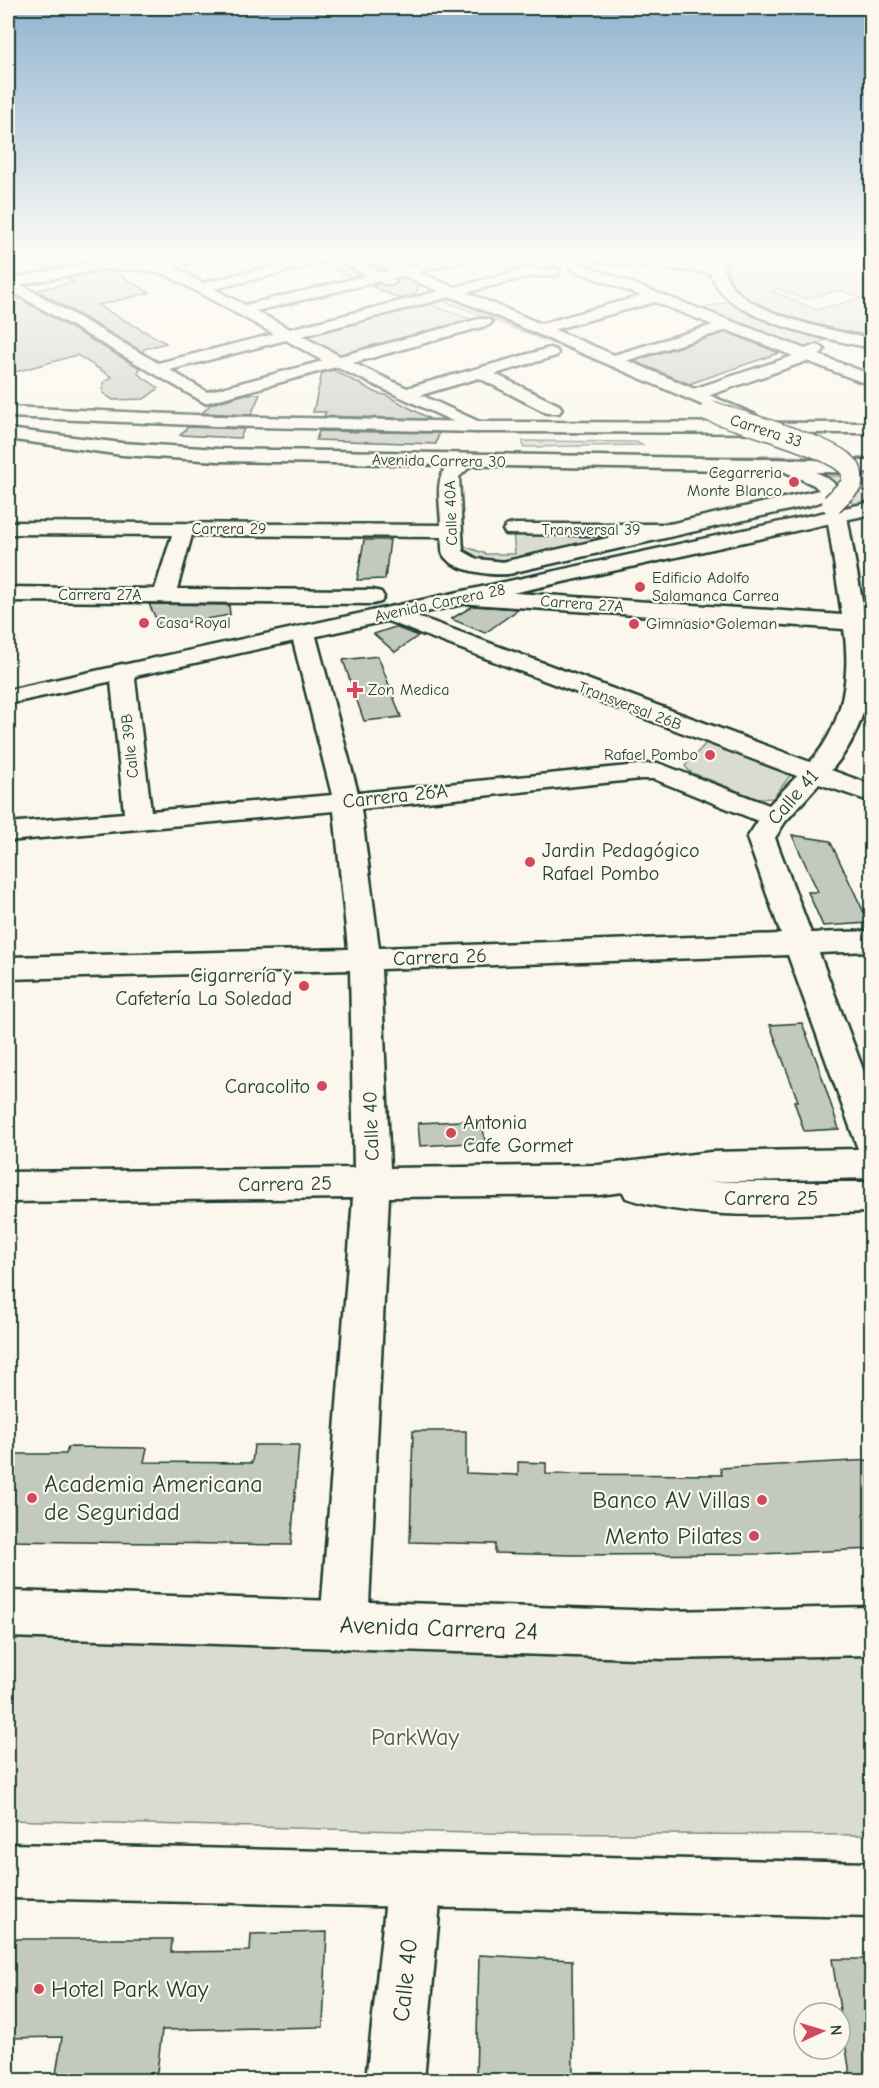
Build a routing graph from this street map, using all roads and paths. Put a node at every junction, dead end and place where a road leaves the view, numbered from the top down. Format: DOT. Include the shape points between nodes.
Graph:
graph roads {
  1 [pos="131,354"];
  2 [pos="214,354"];
  3 [pos="325,354"];
  4 [pos="366,354"];
  5 [pos="545,354"];
  6 [pos="566,354"];
  7 [pos="600,354"];
  8 [pos="632,354"];
  9 [pos="806,355"];
  10 [pos="613,360"];
  11 [pos="338,362"];
  12 [pos="156,369"];
  13 [pos="481,373"];
  14 [pos="872,381"];
  15 [pos="404,394"];
  16 [pos="693,395"];
  17 [pos="8,396"];
  18 [pos="433,409"];
  19 [pos="554,409"];
  20 [pos="8,412"];
  21 [pos="217,422"];
  22 [pos="404,426"];
  23 [pos="768,426"];
  24 [pos="872,426"];
  25 [pos="476,427"];
  26 [pos="8,434"];
  27 [pos="872,437"];
  28 [pos="518,455"];
  29 [pos="872,455"];
  30 [pos="467,461"];
  31 [pos="649,464"];
  32 [pos="783,467"];
  33 [pos="872,467"];
  34 [pos="872,494"];
  35 [pos="872,508"];
  36 [pos="834,510"];
  37 [pos="8,528"];
  38 [pos="184,529"];
  39 [pos="513,530"];
  40 [pos="670,530"];
  41 [pos="451,531"];
  42 [pos="506,568"];
  43 [pos="8,594"];
  44 [pos="164,596"];
  45 [pos="472,597"];
  46 [pos="382,605"];
  47 [pos="863,624"];
  48 [pos="303,633"];
  49 [pos="122,671"];
  50 [pos="8,675"];
  51 [pos="8,697"];
  52 [pos="678,751"];
  53 [pos="814,772"];
  54 [pos="872,794"];
  55 [pos="347,802"];
  56 [pos="774,817"];
  57 [pos="138,820"];
  58 [pos="8,832"];
  59 [pos="872,941"];
  60 [pos="799,945"];
  61 [pos="365,959"];
  62 [pos="8,968"];
  63 [pos="872,1141"];
  64 [pos="872,1163"];
  65 [pos="599,1180"];
  66 [pos="372,1183"];
  67 [pos="8,1186"];
  68 [pos="872,1197"];
  69 [pos="8,1614"];
  70 [pos="344,1625"];
  71 [pos="872,1631"];
  72 [pos="8,1871"];
  73 [pos="415,1880"];
  74 [pos="872,1890"];
  75 [pos="395,2080"];
  1 -- 12 [label="main road"];
  2 -- 12 [label="main road"];
  3 -- 11 [label="main road"];
  4 -- 11 [label="main road"];
  5 -- 13 [label="main road"];
  6 -- 36 [label="main road, Carrera 33, bridge" via="844,460 852,472 852,484"];
  7 -- 10 [label="main road, Carrera 33"];
  8 -- 10 [label="main road"];
  9 -- 14 [label="main road"];
  9 -- 16 [label="main road"];
  10 -- 16 [label="main road, Carrera 33"];
  11 -- 12 [label="main road" via="205,398"];
  11 -- 15 [label="main road"];
  13 -- 15 [label="main road"];
  13 -- 19 [label="main road"];
  15 -- 18 [label="main road"];
  16 -- 23 [label="main road, Carrera 33"];
  17 -- 21 [label="main road"];
  18 -- 22 [label="main road" via="437,415 433,421"];
  18 -- 25 [label="main road"];
  20 -- 21 [label="main road, Avenida Carrera 30"];
  21 -- 22 [label="main road, Avenida Carrera 30"];
  22 -- 25 [label="main road, Avenida Carrera 30"];
  23 -- 24 [label="main road, Avenida Carrera 30"];
  23 -- 25 [label="main road, Avenida Carrera 30"];
  25 -- 27 [label="main road, Avenida Carrera 30" via="554,433"];
  26 -- 28 [label="main road, Avenida Carrera 30" via="184,445"];
  26 -- 30 [label="main road, Avenida Carrera 30" via="160,452"];
  28 -- 29 [label="main road, Avenida Carrera 30"];
  28 -- 31 [label="main road"];
  30 -- 31 [label="main road, Avenida Carrera 30"];
  30 -- 41 [label="main road, Calle 40A" via="450,473"];
  31 -- 32 [label="main road, Avenida Carrera 30"];
  32 -- 33 [label="main road, Avenida Carrera 30"];
  32 -- 40 [label="main road" via="821,481 828,493"];
  34 -- 36 [label="main road, Avenida Carrera 28"];
  35 -- 36 [label="main road, Avenida Carrera 28"];
  36 -- 42 [label="main road, Avenida Carrera 28" via="790,514"];
  36 -- 45 [label="main road, Avenida Carrera 28"];
  36 -- 47 [label="main road, Calle 41"];
  37 -- 38 [label="main road, Carrera 29"];
  38 -- 41 [label="main road, Carrera 29"];
  38 -- 44 [label="main road"];
  39 -- 40 [label="main road, Transversal 39"];
  40 -- 42 [label="main road"];
  41 -- 42 [label="main road, Calle 40A" via="456,558 482,567"];
  42 -- 46 [label="main road, Avenida Carrera 28"];
  43 -- 44 [label="main road, Carrera 27A"];
  44 -- 46 [label="main road, Carrera 27A"];
  45 -- 46 [label="main road, Avenida Carrera 28"];
  45 -- 47 [label="main road, Carrera 27A"];
  46 -- 48 [label="main road, Avenida Carrera 28"];
  46 -- 50 [label="main road, Avenida Carrera 28"];
  46 -- 52 [label="main road, Transversal 26B"];
  47 -- 53 [label="main road, Calle 41" via="857,690 847,722 831,755"];
  48 -- 49 [label="main road, Avenida Carrera 28"];
  48 -- 55 [label="main road, Calle 40"];
  49 -- 51 [label="main road, Avenida Carrera 28"];
  49 -- 57 [label="main road, Calle 39B"];
  52 -- 53 [label="main road, Transversal 26B"];
  52 -- 55 [label="main road, Carrera 26A" via="543,780"];
  52 -- 56 [label="main road, Carrera 26A"];
  53 -- 54 [label="main road, Transversal 26B"];
  53 -- 56 [label="main road, Calle 41"];
  55 -- 57 [label="main road, Carrera 26A"];
  55 -- 61 [label="main road, Calle 40"];
  56 -- 60 [label="main road, Calle 41" via="761,838"];
  57 -- 58 [label="main road, Carrera 26A"];
  59 -- 60 [label="main road, Carrera 26"];
  60 -- 61 [label="main road, Carrera 26"];
  60 -- 63 [label="main road, Calle 41"];
  61 -- 62 [label="main road, Carrera 26"];
  61 -- 66 [label="main road, Calle 40"];
  64 -- 65 [label="main road, Carrera 25" via="711,1167"];
  65 -- 66 [label="main road, Carrera 25"];
  65 -- 68 [label="main road, Carrera 25" via="715,1199"];
  66 -- 67 [label="main road, Carrera 25"];
  66 -- 70 [label="main road, Calle 40"];
  69 -- 70 [label="main road, Avenida Carrera 24"];
  70 -- 71 [label="main road, Avenida Carrera 24" via="664,1635"];
  72 -- 73 [label="main road"];
  73 -- 74 [label="main road"];
  73 -- 75 [label="main road, Calle 40"];
}
